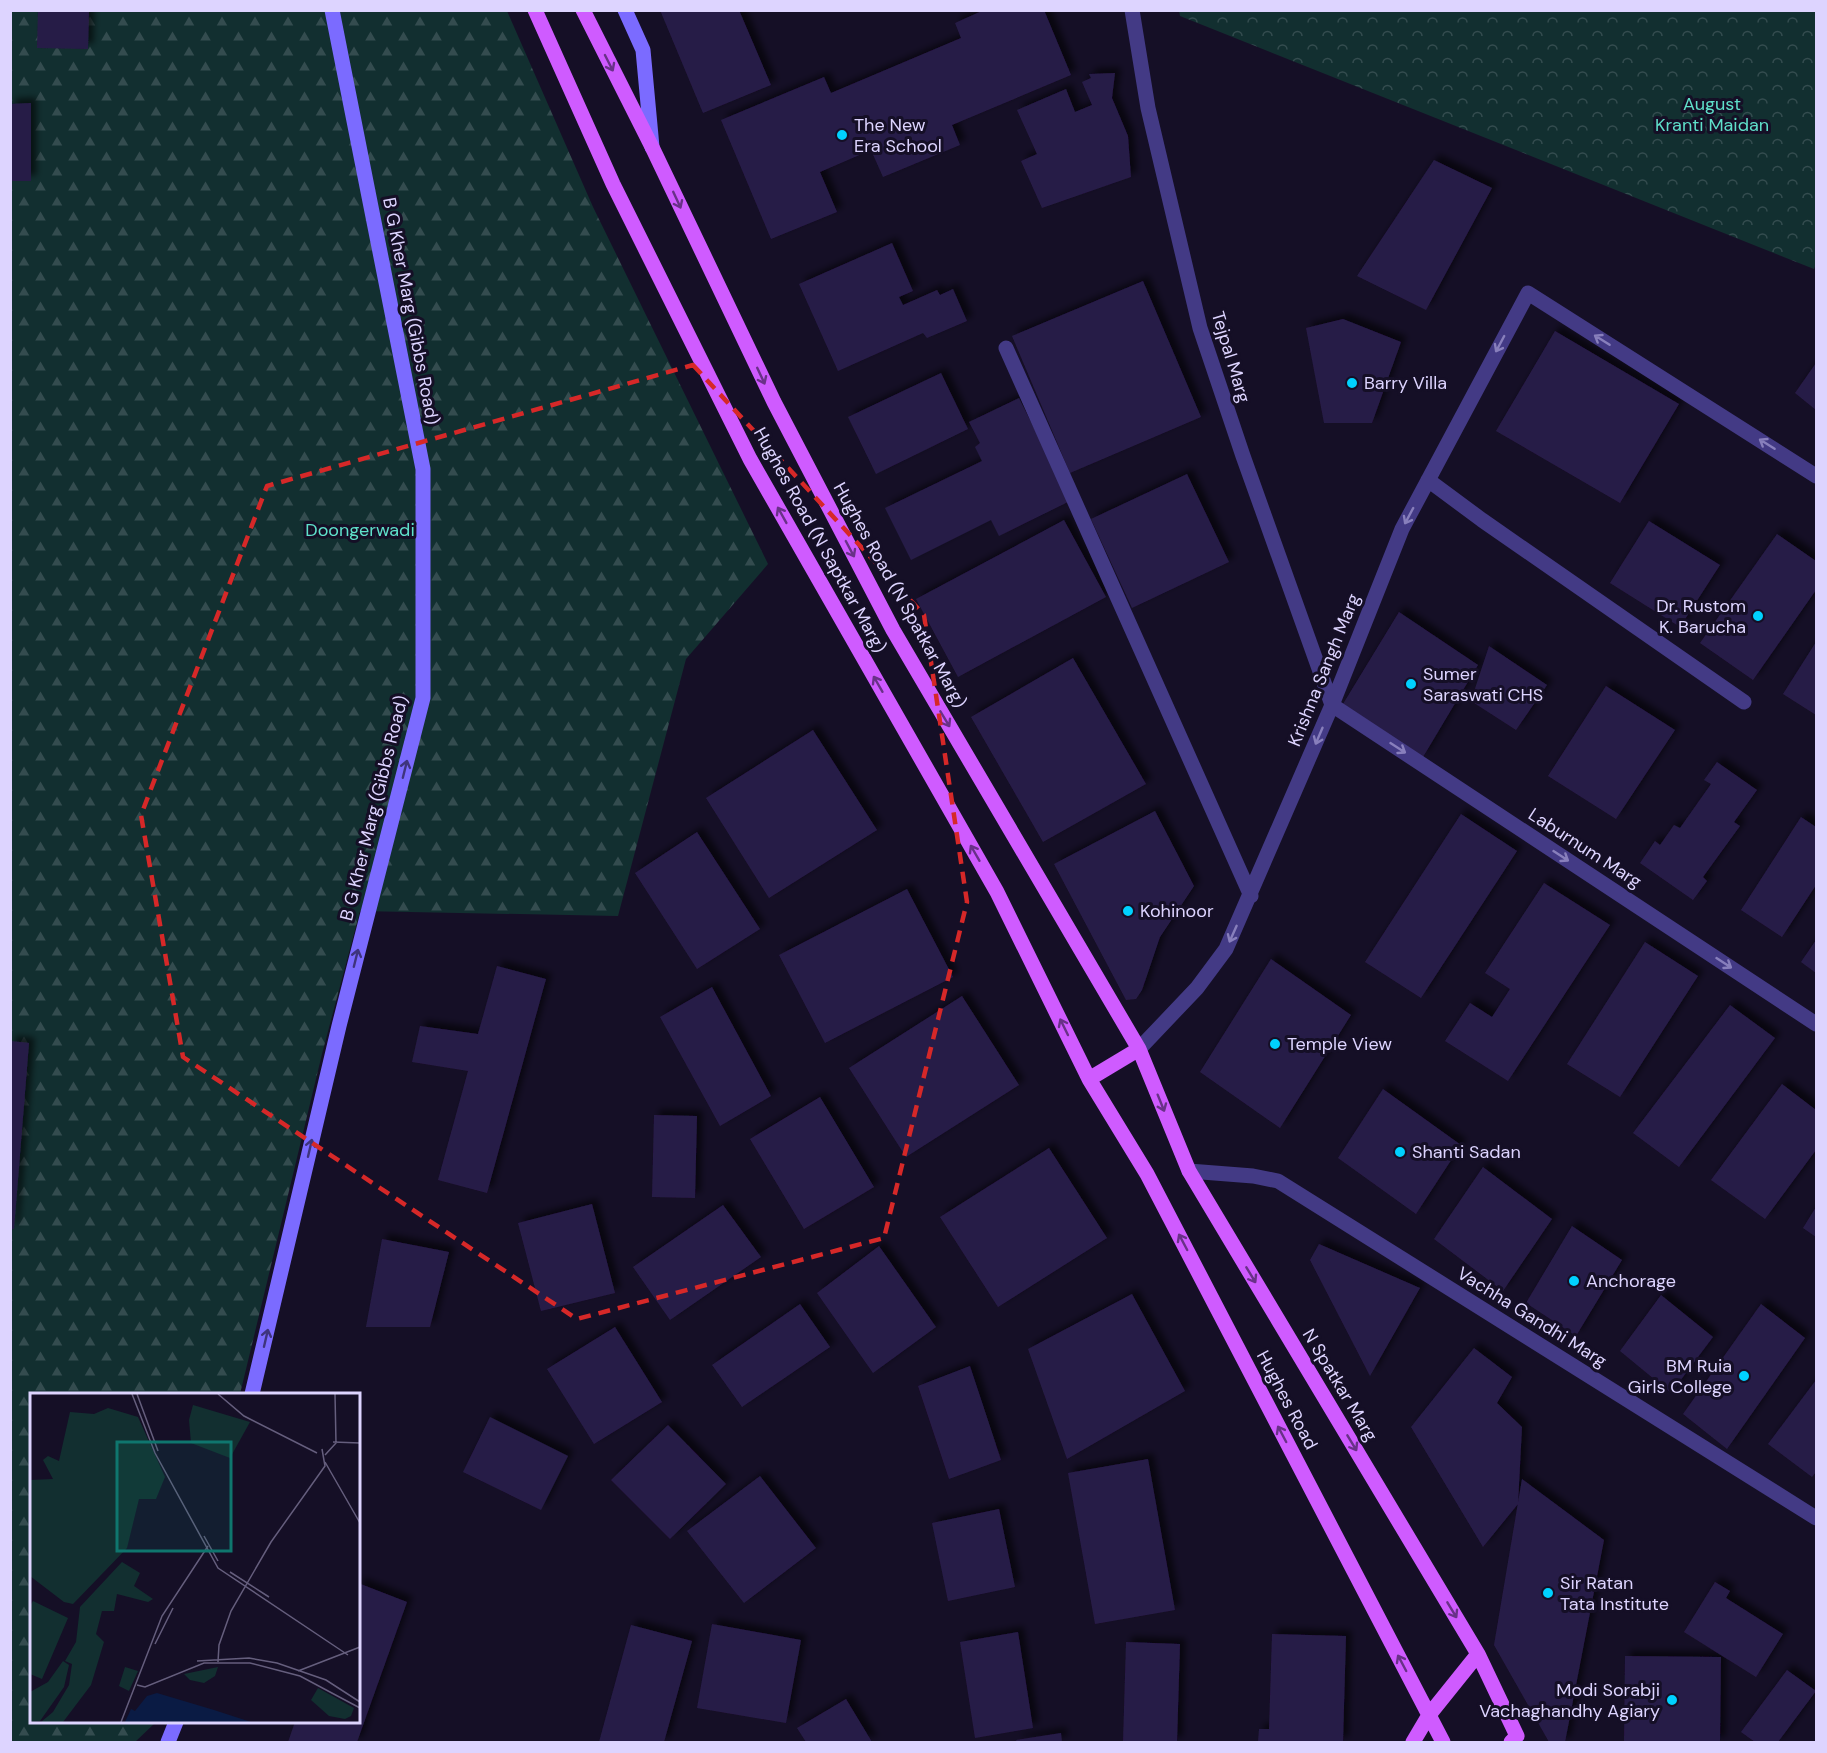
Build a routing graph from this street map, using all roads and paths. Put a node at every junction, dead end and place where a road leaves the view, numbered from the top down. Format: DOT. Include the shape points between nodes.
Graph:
graph roads {
  1 [pos="332,10"];
  2 [pos="535,10"];
  3 [pos="583,10"];
  4 [pos="625,10"];
  5 [pos="1132,10"];
  6 [pos="652,147"];
  7 [pos="1006,348"];
  8 [pos="1816,476"];
  9 [pos="1428,480"];
  10 [pos="1744,702"];
  11 [pos="1332,705"];
  12 [pos="1251,896"];
  13 [pos="1816,1024"];
  14 [pos="1139,1049"];
  15 [pos="1089,1079"];
  16 [pos="1189,1171"];
  17 [pos="252,1393"];
  18 [pos="1816,1518"];
  19 [pos="1478,1654"];
  20 [pos="1429,1715"];
  21 [pos="176,1723"];
  22 [pos="1516,1740"];
  23 [pos="168,1743"];
  24 [pos="1413,1743"];
  25 [pos="1443,1743"];
  17 -- 1 [label="street, B G Kher Marg (Gibbs Road), one-way" via="339,1026 423,698 423,469"];
  15 -- 2 [label="main road, Hughes Road (N Saptkar Marg), one-way" via="997,891 750,459 613,184"];
  3 -- 6 [label="main road, Hughes Road (N Spatkar Marg), one-way"];
  4 -- 6 [label="street" via="643,50"];
  5 -- 11 [label="street, Tejpal Marg" via="1148,108 1200,328"];
  6 -- 14 [label="main road, Hughes Road (N Spatkar Marg), one-way" via="774,402 893,630"];
  7 -- 12 [label="street"];
  8 -- 9 [label="street, Krishna Sangh Marg, one-way" via="1528,292"];
  9 -- 10 [label="street"];
  9 -- 11 [label="street, Krishna Sangh Marg, one-way" via="1402,529"];
  11 -- 12 [label="street, Krishna Sangh Marg, one-way"];
  11 -- 13 [label="street, Laburnum Marg, one-way"];
  12 -- 14 [label="street, Krishna Sangh Marg, one-way" via="1226,950 1197,988"];
  14 -- 15 [label="main road"];
  14 -- 16 [label="main road, N Spatkar Marg, one-way"];
  20 -- 15 [label="main road, Hughes Road, one-way" via="1147,1174"];
  16 -- 18 [label="street, Vachha Gandhi Marg" via="1278,1181"];
  16 -- 19 [label="main road, N Spatkar Marg, one-way"];
  19 -- 20 [label="main road"];
  19 -- 22 [label="main road, N Spatkar Marg"];
  20 -- 24 [label="main road"];
  20 -- 25 [label="main road, Hughes Road"];
  21 -- 23 [label="street"];
}
